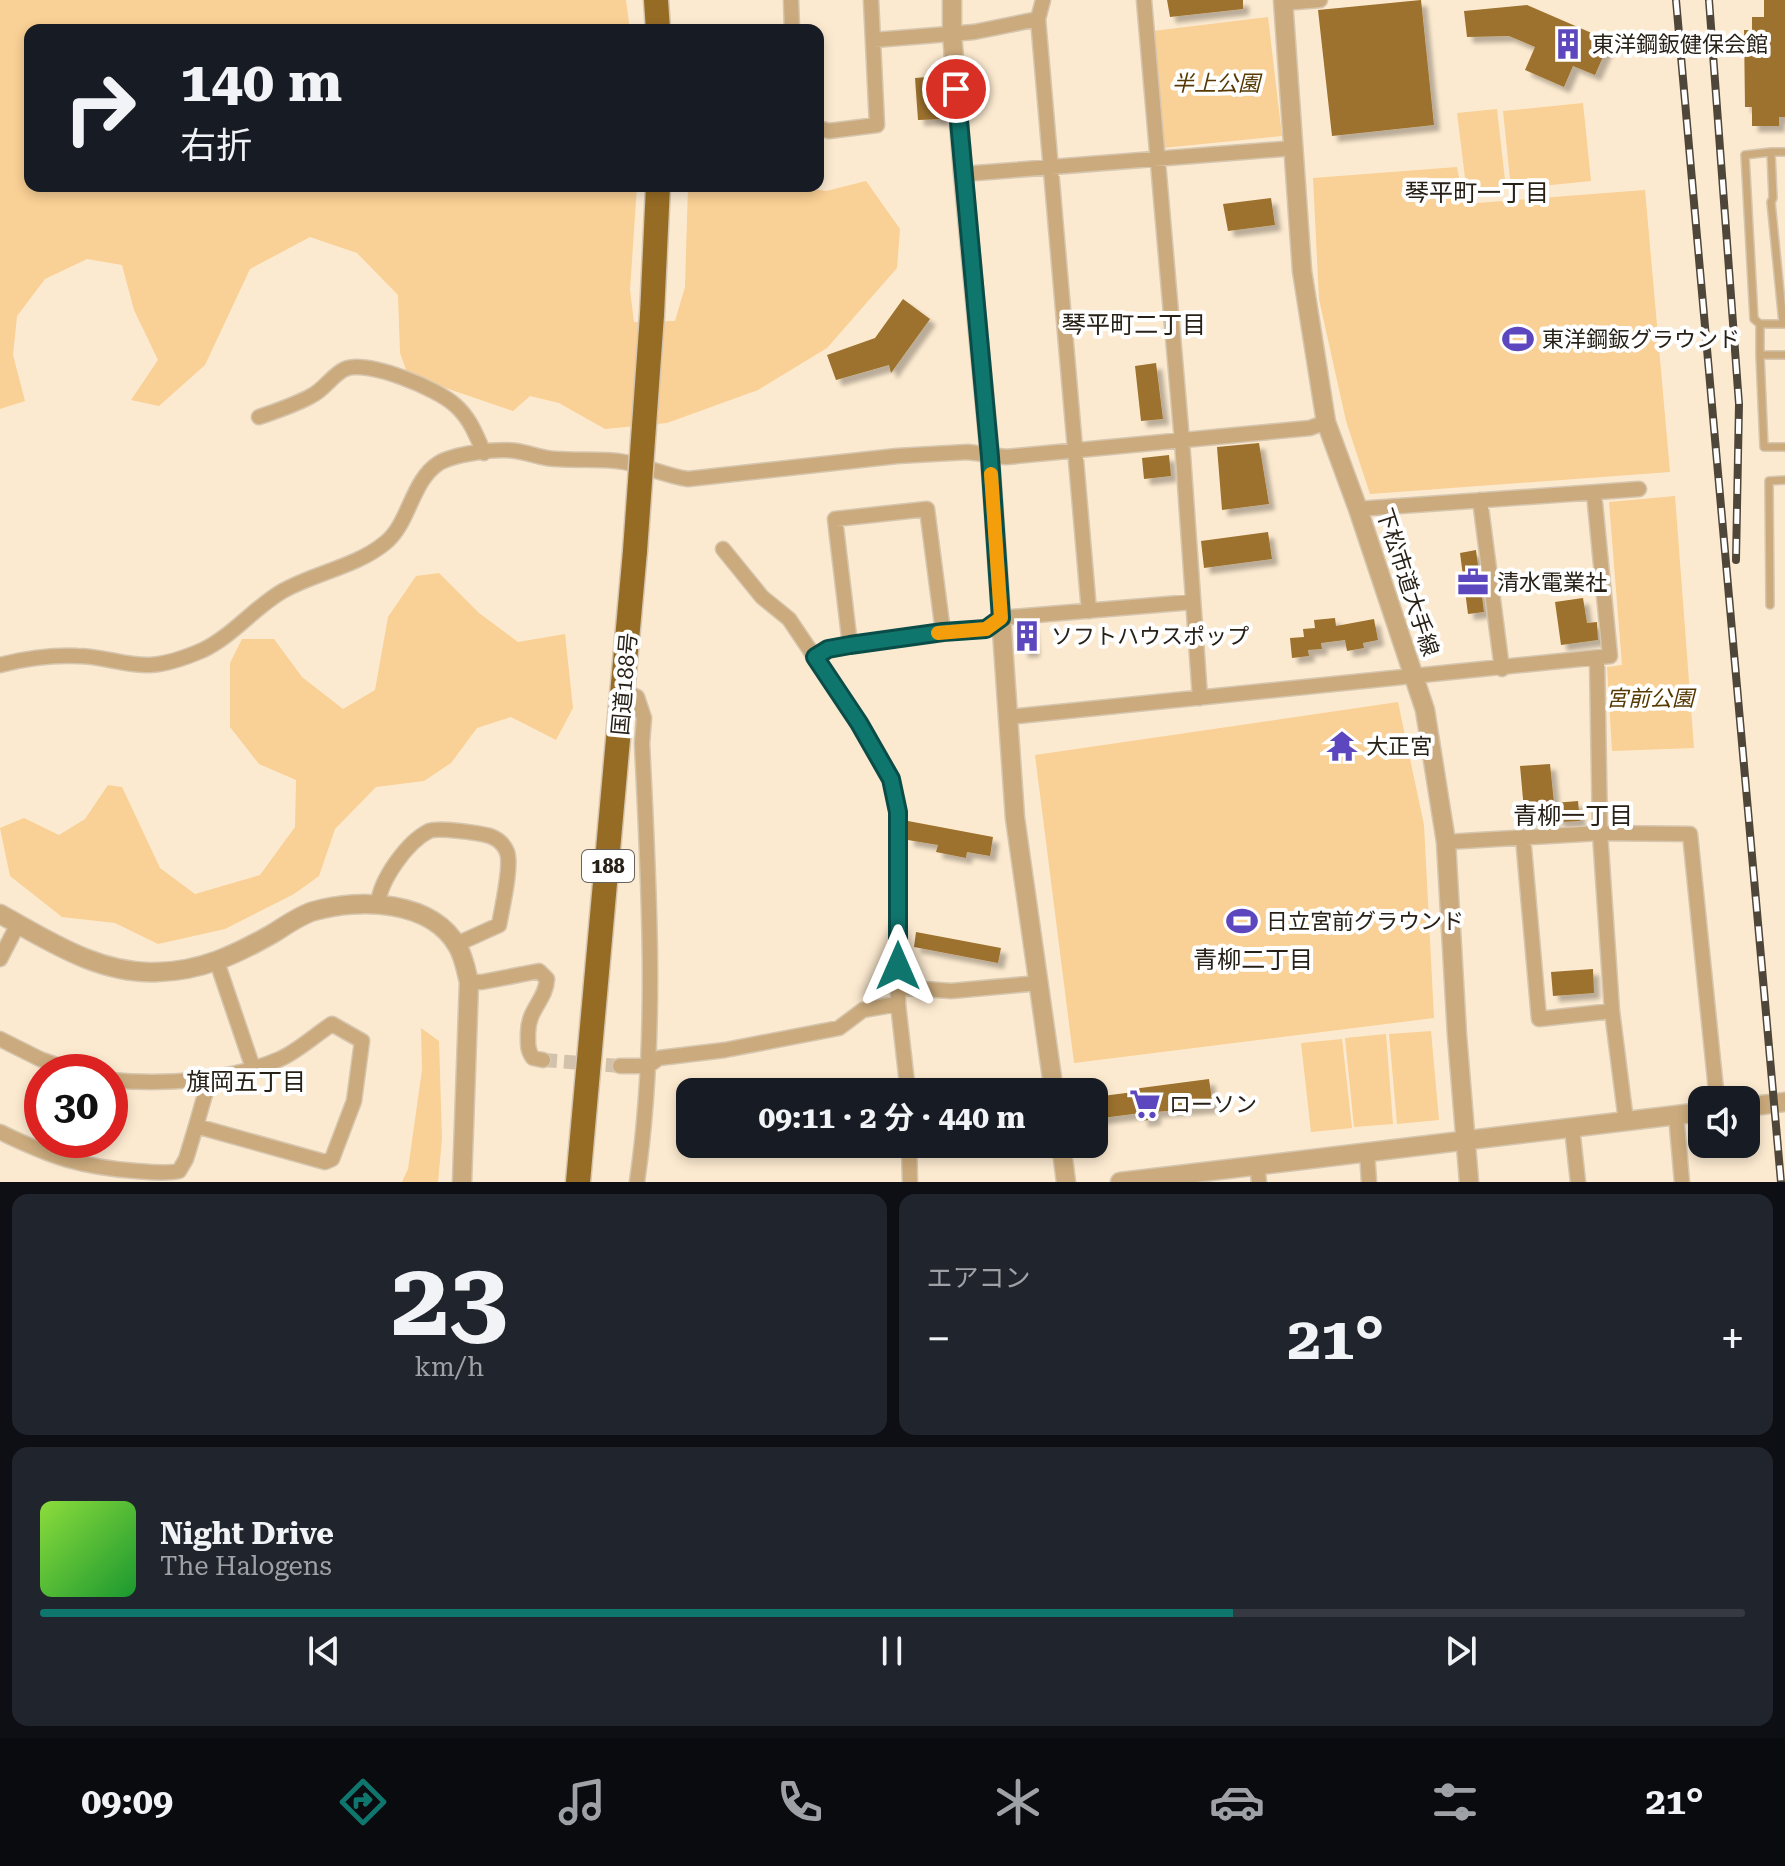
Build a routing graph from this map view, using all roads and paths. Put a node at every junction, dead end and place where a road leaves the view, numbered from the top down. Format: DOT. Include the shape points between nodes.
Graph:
graph roads {
  1 [pos="656,0"];
  2 [pos="791,0"];
  3 [pos="871,0"];
  4 [pos="952,0"];
  5 [pos="1043,0"];
  6 [pos="1144,0"];
  7 [pos="1320,0"];
  8 [pos="1284,2"];
  9 [pos="1038,19"];
  10 [pos="658,24"];
  11 [pos="792,24"];
  12 [pos="952,33"];
  13 [pos="874,40"];
  14 [pos="824,130"];
  15 [pos="1295,148"];
  16 [pos="1771,152"];
  17 [pos="1785,152"];
  18 [pos="1159,160"];
  19 [pos="1052,168"];
  20 [pos="963,174"];
  21 [pos="658,192"];
  22 [pos="1760,324"];
  23 [pos="1784,324"];
  24 [pos="1760,355"];
  25 [pos="1785,355"];
  26 [pos="259,417"];
  27 [pos="1326,422"];
  28 [pos="1182,441"];
  29 [pos="1785,447"];
  30 [pos="1076,450"];
  31 [pos="484,453"];
  32 [pos="990,457"];
  33 [pos="1785,480"];
  34 [pos="1639,489"];
  35 [pos="1594,493"];
  36 [pos="1480,500"];
  37 [pos="1358,509"];
  38 [pos="723,549"];
  39 [pos="1192,602"];
  40 [pos="1770,605"];
  41 [pos="1089,611"];
  42 [pos="1001,618"];
  43 [pos="943,632"];
  44 [pos="850,645"];
  45 [pos="815,657"];
  46 [pos="1597,658"];
  47 [pos="0,665"];
  48 [pos="1502,669"];
  49 [pos="1414,675"];
  50 [pos="624,692"];
  51 [pos="1200,698"];
  52 [pos="1008,717"];
  53 [pos="1600,833"];
  54 [pos="1523,837"];
  55 [pos="1446,842"];
  56 [pos="378,904"];
  57 [pos="0,914"];
  58 [pos="18,924"];
  59 [pos="457,944"];
  60 [pos="0,959"];
  61 [pos="217,962"];
  62 [pos="469,982"];
  63 [pos="1039,983"];
  64 [pos="898,987"];
  65 [pos="898,1004"];
  66 [pos="1612,1011"];
  67 [pos="0,1039"];
  68 [pos="30,1054"];
  69 [pos="543,1060"];
  70 [pos="620,1066"];
  71 [pos="648,1066"];
  72 [pos="253,1068"];
  73 [pos="206,1077"];
  74 [pos="906,1078"];
  75 [pos="1052,1078"];
  76 [pos="128,1081"];
  77 [pos="1716,1086"];
  78 [pos="1785,1102"];
  79 [pos="1760,1105"];
  80 [pos="1688,1114"];
  81 [pos="1676,1115"];
  82 [pos="1626,1121"];
  83 [pos="196,1126"];
  84 [pos="1572,1128"];
  85 [pos="0,1132"];
  86 [pos="1465,1140"];
  87 [pos="1367,1152"];
  88 [pos="909,1158"];
  89 [pos="1063,1158"];
  90 [pos="1258,1174"];
  91 [pos="180,1177"];
  92 [pos="462,1182"];
  93 [pos="578,1182"];
  94 [pos="637,1182"];
  95 [pos="910,1182"];
  96 [pos="1066,1182"];
  97 [pos="1120,1182"];
  98 [pos="1369,1182"];
  99 [pos="1469,1182"];
  100 [pos="1578,1182"];
  101 [pos="1682,1182"];
  1 -- 10 [label="highway"];
  2 -- 11 [label="street"];
  3 -- 13 [label="street"];
  4 -- 12 [label="street"];
  5 -- 9 [label="street"];
  6 -- 18 [label="street"];
  7 -- 8 [label="street"];
  8 -- 15 [label="street, 下松市道大手線"];
  9 -- 12 [label="street"];
  9 -- 19 [label="street"];
  12 -- 13 [label="street"];
  12 -- 20 [label="street"];
  13 -- 14 [label="street" via="877,125"];
  15 -- 18 [label="street"];
  15 -- 27 [label="street, 下松市道大手線" via="1302,271"];
  16 -- 17 [label="lane"];
  16 -- 22 [label="lane" via="1745,155 1754,319"];
  16 -- 23 [label="lane"];
  18 -- 19 [label="street"];
  18 -- 28 [label="street"];
  19 -- 20 [label="street"];
  19 -- 30 [label="street"];
  20 -- 32 [label="street"];
  21 -- 50 [label="highway, 国道188号 / 188, bridge"];
  22 -- 23 [label="lane"];
  22 -- 24 [label="lane"];
  24 -- 25 [label="lane"];
  24 -- 29 [label="lane" via="1764,447"];
  26 -- 31 [label="street" via="313,396 343,370 368,367 453,402 468,418"];
  27 -- 28 [label="street"];
  27 -- 37 [label="street, 下松市道大手線"];
  28 -- 30 [label="street"];
  28 -- 39 [label="street"];
  30 -- 32 [label="street"];
  30 -- 41 [label="street"];
  31 -- 32 [label="street" via="517,451 539,458 627,463 688,479 897,456 968,452"];
  31 -- 47 [label="street" via="439,463 425,476 386,542 364,557 279,593 206,648 150,665 81,655 38,656"];
  32 -- 42 [label="street"];
  33 -- 40 [label="lane" via="1769,481"];
  34 -- 35 [label="street"];
  35 -- 36 [label="street"];
  35 -- 46 [label="street" via="1610,656"];
  36 -- 37 [label="street"];
  36 -- 48 [label="street"];
  37 -- 49 [label="street, 下松市道大手線"];
  38 -- 45 [label="street" via="762,597 789,619"];
  39 -- 41 [label="street"];
  39 -- 51 [label="street"];
  41 -- 42 [label="street"];
  42 -- 43 [label="street" via="986,629"];
  42 -- 52 [label="street"];
  43 -- 44 [label="street"];
  43 -- 44 [label="street" via="927,509 835,519"];
  44 -- 45 [label="street"];
  45 -- 64 [label="street" via="891,779 898,812"];
  46 -- 48 [label="street"];
  46 -- 53 [label="street"];
  48 -- 49 [label="street"];
  49 -- 51 [label="street"];
  49 -- 55 [label="street, 下松市道大手線" via="1425,710"];
  50 -- 71 [label="street" via="637,697 644,718"];
  50 -- 93 [label="highway, 国道188号 / 188"];
  51 -- 52 [label="street"];
  52 -- 63 [label="street" via="1015,818"];
  53 -- 54 [label="street"];
  53 -- 66 [label="street"];
  53 -- 77 [label="street" via="1690,834"];
  54 -- 55 [label="street"];
  54 -- 66 [label="street" via="1539,1019"];
  55 -- 86 [label="street, 下松市道大手線"];
  56 -- 59 [label="street" via="414,912"];
  56 -- 59 [label="street" via="391,867 423,834 433,829 490,837 503,844 509,856 499,925"];
  56 -- 61 [label="street" via="311,912"];
  57 -- 58 [label="street"];
  58 -- 60 [label="street"];
  58 -- 61 [label="street" via="82,957 123,970 179,971"];
  59 -- 62 [label="street"];
  61 -- 72 [label="street"];
  62 -- 69 [label="street" via="539,971 547,979 547,989 528,1018 528,1051"];
  62 -- 92 [label="street"];
  63 -- 64 [label="street" via="951,991"];
  63 -- 75 [label="street"];
  64 -- 65 [label="street"];
  65 -- 71 [label="street" via="863,1010 839,1028 659,1058"];
  65 -- 74 [label="street"];
  66 -- 82 [label="street"];
  67 -- 68 [label="street"];
  70 -- 71 [label="street"];
  71 -- 94 [label="street"];
  72 -- 73 [label="street"];
  72 -- 83 [label="street" via="283,1058 332,1024 362,1041 354,1101 332,1159 325,1162"];
  73 -- 76 [label="street"];
  73 -- 83 [label="street"];
  78 -- 79 [label="street"];
  80 -- 81 [label="street"];
  81 -- 82 [label="street"];
  81 -- 101 [label="street"];
  82 -- 84 [label="street"];
  83 -- 91 [label="street"];
  84 -- 86 [label="street"];
  84 -- 100 [label="street"];
  85 -- 91 [label="street" via="69,1162"];
  86 -- 87 [label="street"];
  86 -- 99 [label="street, 下松市道大手線"];
  87 -- 90 [label="street"];
  87 -- 98 [label="street"];
  88 -- 95 [label="street"];
  89 -- 96 [label="street"];
  90 -- 97 [label="street"];
}
